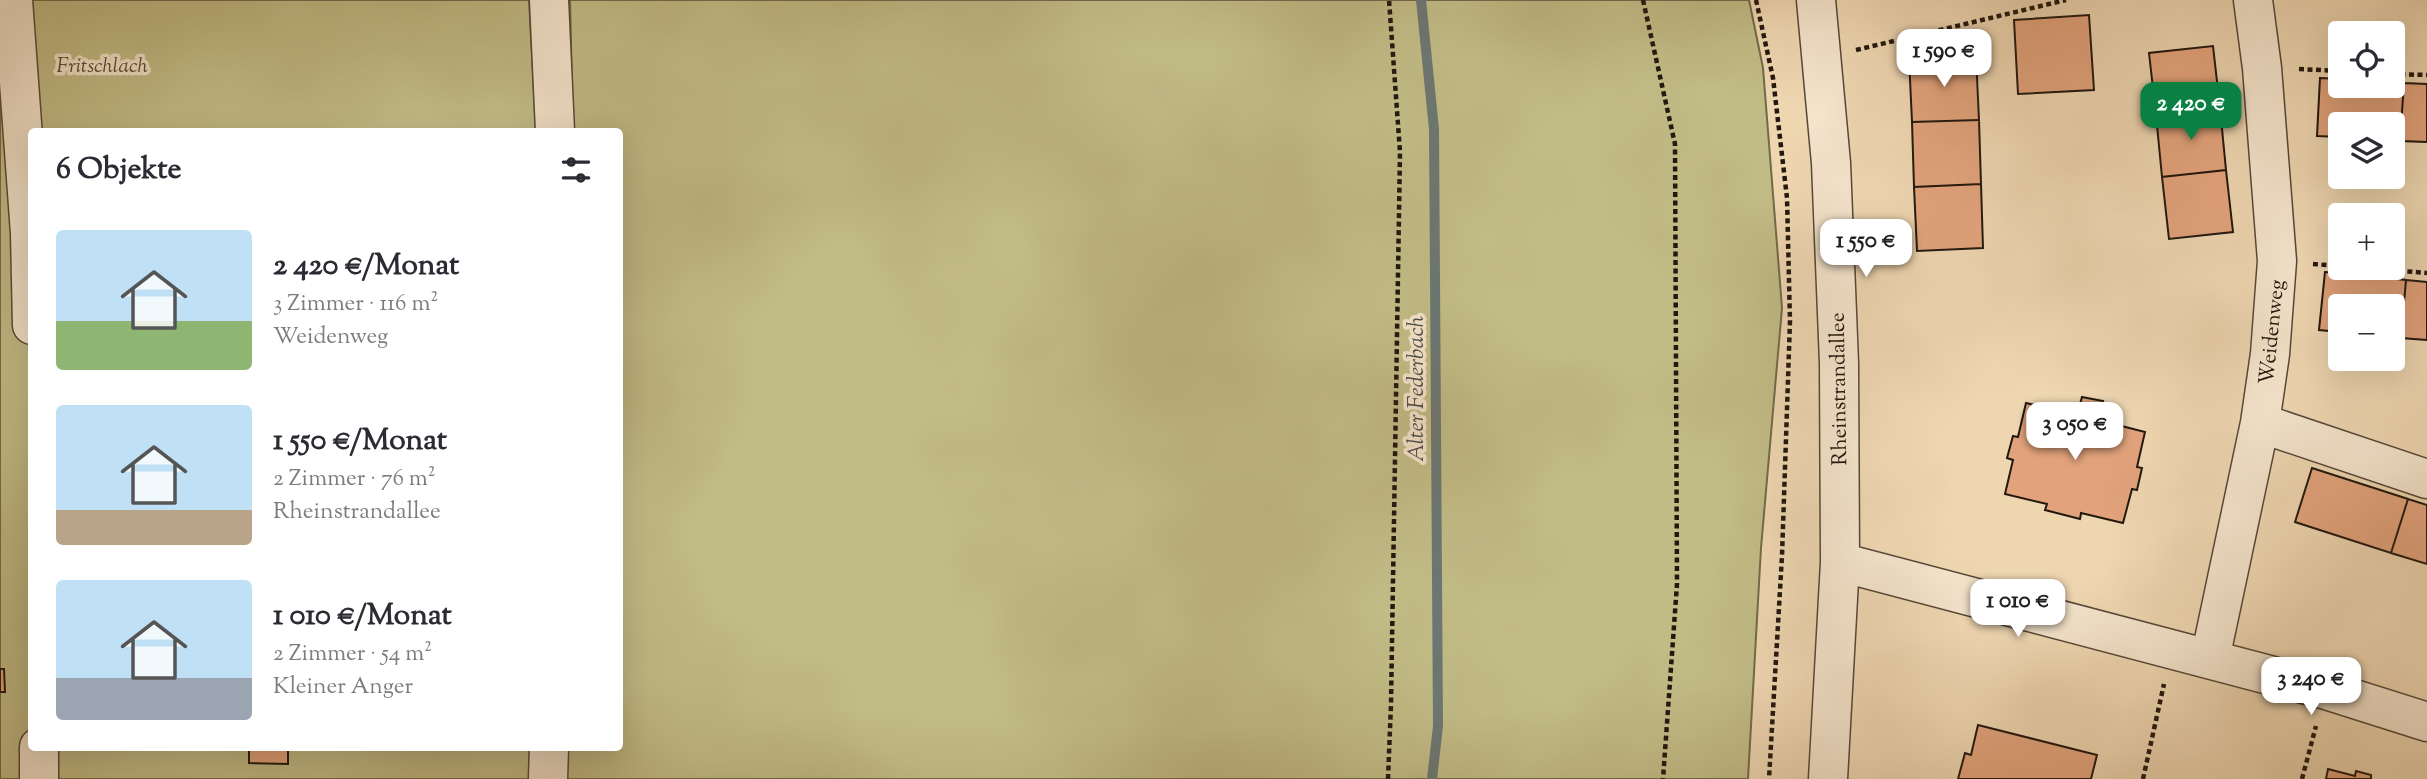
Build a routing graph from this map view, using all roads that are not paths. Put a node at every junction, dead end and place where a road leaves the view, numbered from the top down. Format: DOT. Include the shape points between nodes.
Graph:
graph roads {
  1 [pos="13,0"];
  2 [pos="549,0"];
  3 [pos="1816,0"];
  4 [pos="2253,0"];
  5 [pos="555,128"];
  6 [pos="28,206"];
  7 [pos="2260,423"];
  8 [pos="2427,479"];
  9 [pos="1840,562"];
  10 [pos="2210,659"];
  11 [pos="2427,722"];
  12 [pos="39,751"];
  13 [pos="549,751"];
  14 [pos="39,779"];
  15 [pos="548,779"];
  16 [pos="1828,779"];
  1 -- 6 [label="street"];
  2 -- 5 [label="street"];
  3 -- 9 [label="street, Rheinstrandallee" via="1831,163"];
  4 -- 7 [label="street, Weidenweg" via="2277,261"];
  7 -- 8 [label="street"];
  7 -- 10 [label="street, Weidenweg"];
  9 -- 10 [label="street"];
  9 -- 16 [label="street, Rheinstrandallee"];
  10 -- 11 [label="street"];
  12 -- 14 [label="street"];
  13 -- 15 [label="street"];
}
